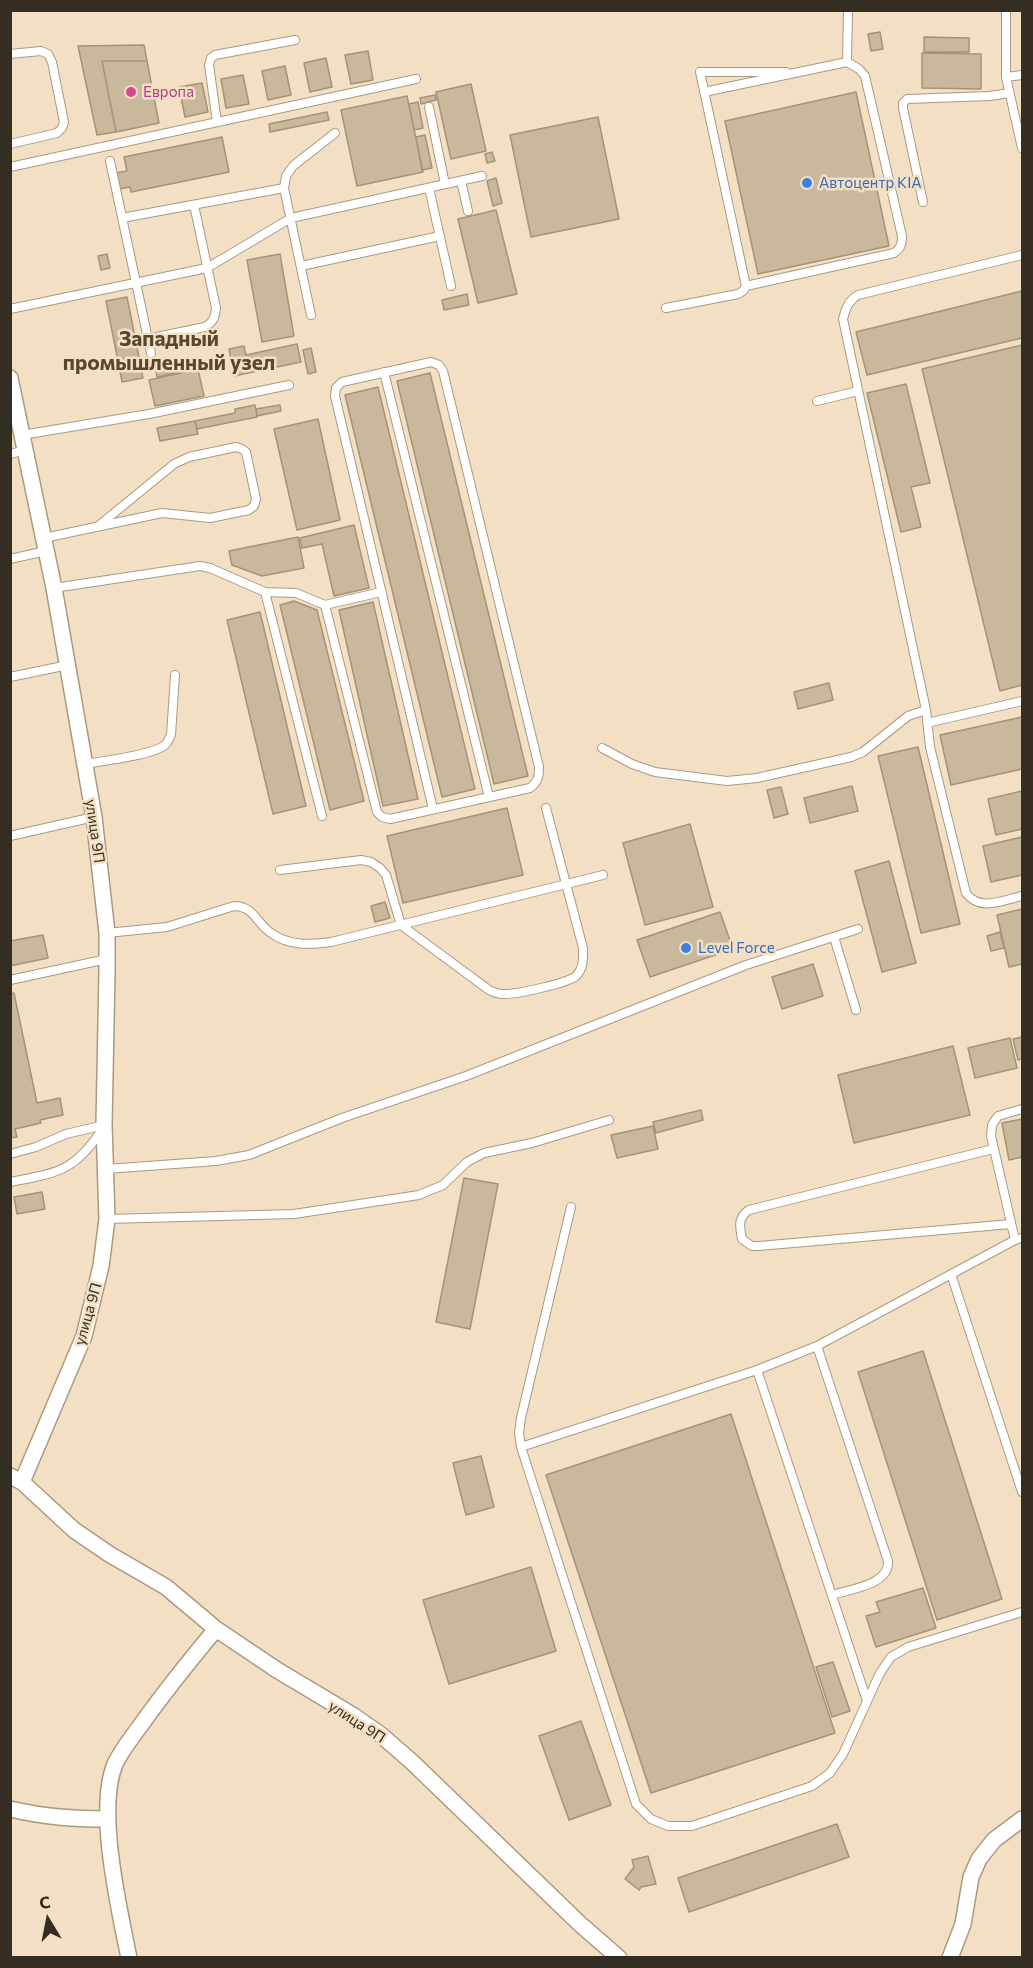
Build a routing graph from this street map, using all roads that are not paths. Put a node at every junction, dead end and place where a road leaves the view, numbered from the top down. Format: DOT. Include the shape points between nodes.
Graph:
graph roads {
  1 [pos="848,10"];
  2 [pos="1006,10"];
  3 [pos="295,40"];
  4 [pos="10,54"];
  5 [pos="847,62"];
  6 [pos="802,72"];
  7 [pos="1023,75"];
  8 [pos="1006,77"];
  9 [pos="416,79"];
  10 [pos="704,92"];
  11 [pos="1009,93"];
  12 [pos="429,107"];
  13 [pos="217,122"];
  14 [pos="335,133"];
  15 [pos="10,144"];
  16 [pos="1023,148"];
  17 [pos="110,161"];
  18 [pos="10,167"];
  19 [pos="482,176"];
  20 [pos="461,181"];
  21 [pos="446,184"];
  22 [pos="284,188"];
  23 [pos="429,188"];
  24 [pos="923,202"];
  25 [pos="194,205"];
  26 [pos="468,211"];
  27 [pos="291,218"];
  28 [pos="122,219"];
  29 [pos="440,236"];
  30 [pos="1023,255"];
  31 [pos="301,266"];
  32 [pos="207,268"];
  33 [pos="136,284"];
  34 [pos="451,286"];
  35 [pos="746,286"];
  36 [pos="666,308"];
  37 [pos="10,309"];
  38 [pos="311,315"];
  39 [pos="147,339"];
  40 [pos="151,353"];
  41 [pos="384,372"];
  42 [pos="10,378"];
  43 [pos="289,385"];
  44 [pos="858,391"];
  45 [pos="817,401"];
  46 [pos="22,435"];
  47 [pos="26,450"];
  48 [pos="10,454"];
  49 [pos="97,527"];
  50 [pos="45,544"];
  51 [pos="10,559"];
  52 [pos="54,588"];
  53 [pos="265,592"];
  54 [pos="381,592"];
  55 [pos="325,605"];
  56 [pos="68,665"];
  57 [pos="175,675"];
  58 [pos="10,677"];
  59 [pos="1023,700"];
  60 [pos="926,710"];
  61 [pos="927,723"];
  62 [pos="602,748"];
  63 [pos="85,764"];
  64 [pos="489,797"];
  65 [pos="546,808"];
  66 [pos="433,809"];
  67 [pos="322,816"];
  68 [pos="94,817"];
  69 [pos="10,836"];
  70 [pos="280,870"];
  71 [pos="603,875"];
  72 [pos="566,884"];
  73 [pos="1023,896"];
  74 [pos="401,925"];
  75 [pos="858,929"];
  76 [pos="107,933"];
  77 [pos="834,937"];
  78 [pos="107,959"];
  79 [pos="10,980"];
  80 [pos="856,1010"];
  81 [pos="1023,1109"];
  82 [pos="609,1120"];
  83 [pos="104,1125"];
  84 [pos="993,1149"];
  85 [pos="10,1154"];
  86 [pos="106,1169"];
  87 [pos="10,1182"];
  88 [pos="571,1207"];
  89 [pos="106,1219"];
  90 [pos="1011,1224"];
  91 [pos="1019,1239"];
  92 [pos="951,1274"];
  93 [pos="817,1346"];
  94 [pos="757,1370"];
  95 [pos="521,1447"];
  96 [pos="16,1479"];
  97 [pos="1023,1492"];
  98 [pos="832,1595"];
  99 [pos="1023,1612"];
  100 [pos="216,1629"];
  101 [pos="867,1701"];
  102 [pos="10,1809"];
  103 [pos="108,1818"];
  104 [pos="1023,1819"];
  105 [pos="129,1958"];
  106 [pos="619,1958"];
  107 [pos="950,1958"];
  1 -- 5 [label="lane"];
  2 -- 8 [label="lane"];
  3 -- 13 [label="lane" via="211,58"];
  4 -- 15 [label="lane" via="48,54 64,122 57,133"];
  5 -- 6 [label="lane"];
  5 -- 35 [label="lane" via="865,76 902,243 894,253"];
  6 -- 10 [label="lane"];
  6 -- 10 [label="lane" via="700,72"];
  7 -- 8 [label="lane"];
  8 -- 11 [label="lane"];
  9 -- 13 [label="lane"];
  10 -- 35 [label="lane"];
  11 -- 16 [label="lane"];
  11 -- 24 [label="lane" via="913,97 903,103"];
  12 -- 21 [label="lane"];
  13 -- 18 [label="lane"];
  14 -- 22 [label="lane" via="293,166"];
  17 -- 28 [label="lane"];
  19 -- 20 [label="lane"];
  20 -- 21 [label="lane"];
  20 -- 26 [label="lane"];
  21 -- 23 [label="lane"];
  22 -- 25 [label="lane"];
  22 -- 27 [label="lane"];
  23 -- 27 [label="lane"];
  23 -- 29 [label="lane"];
  25 -- 28 [label="lane"];
  25 -- 32 [label="lane"];
  27 -- 31 [label="lane"];
  27 -- 32 [label="lane"];
  28 -- 33 [label="lane"];
  29 -- 31 [label="lane"];
  29 -- 34 [label="lane"];
  30 -- 44 [label="lane" via="851,299 843,319"];
  31 -- 38 [label="lane"];
  32 -- 33 [label="lane"];
  32 -- 39 [label="lane" via="216,308 211,323"];
  33 -- 37 [label="lane"];
  33 -- 39 [label="lane"];
  35 -- 36 [label="lane" via="738,294"];
  39 -- 40 [label="lane"];
  41 -- 54 [label="lane" via="342,382 335,396"];
  41 -- 64 [label="lane"];
  41 -- 64 [label="lane" via="431,362 443,371 538,767 539,777 530,788"];
  42 -- 46 [label="street, улица 9П"];
  43 -- 46 [label="lane"];
  44 -- 45 [label="lane"];
  44 -- 60 [label="lane"];
  46 -- 47 [label="street, улица 9П"];
  47 -- 48 [label="lane"];
  47 -- 50 [label="street, улица 9П"];
  49 -- 49 [label="lane" via="162,513 210,518 249,510 256,499 246,452 236,447 174,464"];
  49 -- 50 [label="lane"];
  50 -- 51 [label="lane"];
  50 -- 52 [label="street, улица 9П"];
  52 -- 53 [label="lane" via="200,566"];
  52 -- 56 [label="street, улица 9П"];
  53 -- 55 [label="lane" via="296,593"];
  53 -- 67 [label="lane"];
  54 -- 55 [label="lane"];
  54 -- 66 [label="lane"];
  55 -- 66 [label="lane" via="376,812 390,819"];
  56 -- 58 [label="lane"];
  56 -- 63 [label="street, улица 9П"];
  57 -- 63 [label="lane" via="171,735 166,744 147,753"];
  59 -- 61 [label="lane"];
  60 -- 61 [label="lane"];
  60 -- 62 [label="lane" via="908,716 851,757 757,778 727,781 655,772"];
  61 -- 73 [label="lane" via="966,893 978,904"];
  63 -- 68 [label="street, улица 9П"];
  64 -- 66 [label="lane"];
  65 -- 72 [label="lane"];
  68 -- 69 [label="lane"];
  68 -- 76 [label="street, улица 9П"];
  70 -- 74 [label="lane" via="371,862 386,875"];
  71 -- 72 [label="lane"];
  72 -- 74 [label="lane"];
  72 -- 74 [label="lane" via="583,948 581,969 575,977 519,994 489,990"];
  74 -- 76 [label="lane" via="331,942 295,944 269,932 243,906 234,906 167,927"];
  75 -- 77 [label="lane"];
  76 -- 78 [label="street, улица 9П"];
  77 -- 80 [label="lane"];
  77 -- 86 [label="lane" via="746,965 466,1076 249,1155"];
  78 -- 79 [label="lane"];
  78 -- 83 [label="street, улица 9П"];
  81 -- 84 [label="lane" via="998,1116 992,1125"];
  82 -- 89 [label="lane" via="484,1153 467,1162 443,1185 419,1195 294,1214"];
  83 -- 85 [label="lane"];
  83 -- 86 [label="street, улица 9П"];
  83 -- 87 [label="lane" via="85,1153 67,1168"];
  84 -- 90 [label="lane"];
  84 -- 90 [label="lane" via="748,1210 740,1220 742,1239 759,1246"];
  86 -- 89 [label="street, улица 9П"];
  88 -- 95 [label="lane" via="521,1418"];
  89 -- 96 [label="street, улица 9П" via="101,1266 84,1336"];
  90 -- 91 [label="lane"];
  91 -- 92 [label="lane"];
  92 -- 93 [label="lane"];
  92 -- 97 [label="lane"];
  93 -- 94 [label="lane"];
  93 -- 98 [label="lane" via="889,1568 877,1581"];
  94 -- 95 [label="lane"];
  94 -- 98 [label="lane"];
  95 -- 101 [label="lane" via="636,1804 651,1819 668,1826 692,1826 812,1786 830,1773 843,1754"];
  96 -- 100 [label="street, улица 9П" via="74,1530 166,1587"];
  98 -- 101 [label="lane"];
  99 -- 101 [label="lane" via="908,1647 891,1657"];
  100 -- 103 [label="street" via="163,1694 116,1764 108,1790"];
  100 -- 106 [label="street, улица 9П" via="381,1735"];
  102 -- 103 [label="street" via="65,1819"];
  103 -- 105 [label="street" via="116,1894"];
  104 -- 107 [label="street" via="994,1840 979,1859"];
}
